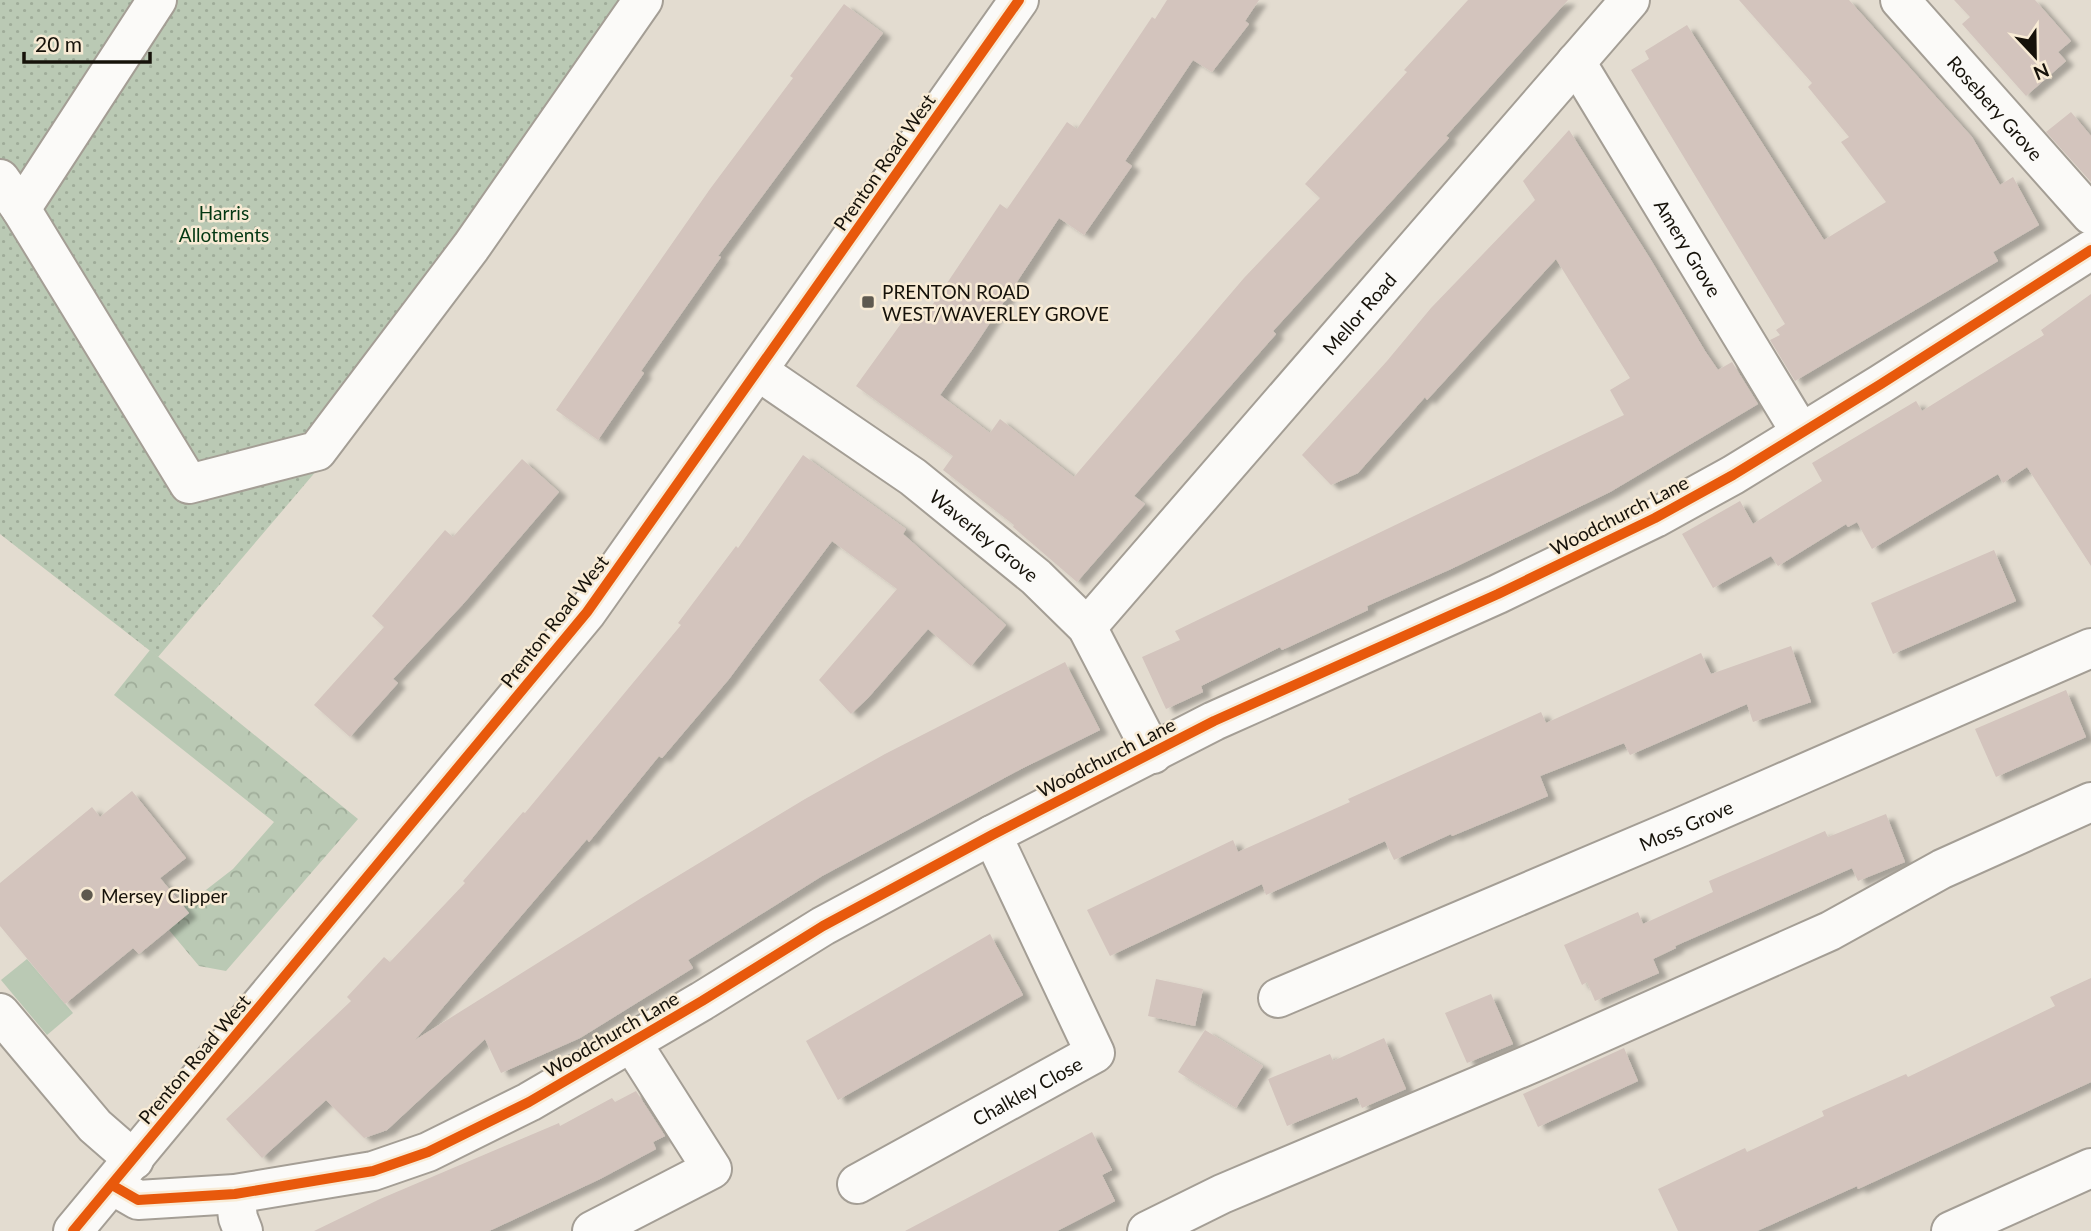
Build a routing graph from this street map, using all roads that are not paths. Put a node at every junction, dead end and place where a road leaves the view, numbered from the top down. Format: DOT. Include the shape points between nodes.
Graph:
graph roads {
  1 [pos="157,0"];
  2 [pos="643,0"];
  3 [pos="1019,0"];
  4 [pos="1630,0"];
  5 [pos="1900,0"];
  6 [pos="1576,62"];
  7 [pos="10,194"];
  8 [pos="2091,215"];
  9 [pos="2091,250"];
  10 [pos="758,372"];
  11 [pos="1801,433"];
  12 [pos="1087,627"];
  13 [pos="2091,648"];
  14 [pos="1153,754"];
  15 [pos="2091,802"];
  16 [pos="992,835"];
  17 [pos="1279,998"];
  18 [pos="0,1013"];
  19 [pos="632,1043"];
  20 [pos="2091,1168"];
  21 [pos="123,1172"];
  22 [pos="857,1184"];
  23 [pos="235,1194"];
  24 [pos="73,1231"];
  25 [pos="243,1231"];
  26 [pos="592,1231"];
  27 [pos="1147,1231"];
  28 [pos="1951,1231"];
  1 -- 7 [label="street"];
  2 -- 7 [label="street" via="471,247 317,451 189,484"];
  3 -- 10 [label="street, Prenton Road West"];
  4 -- 6 [label="street, Mellor Road"];
  5 -- 8 [label="street, Rosebery Grove"];
  6 -- 11 [label="street, Amery Grove"];
  6 -- 12 [label="street, Mellor Road"];
  9 -- 11 [label="street, Woodchurch Lane"];
  10 -- 12 [label="street, Waverley Grove" via="913,477 1035,577"];
  10 -- 21 [label="street, Prenton Road West" via="587,612"];
  11 -- 14 [label="street, Woodchurch Lane" via="1655,518"];
  12 -- 14 [label="street, Waverley Grove"];
  13 -- 17 [label="street, Moss Grove"];
  14 -- 16 [label="street, Woodchurch Lane"];
  15 -- 27 [label="street" via="1942,869 1830,931 1222,1194"];
  16 -- 19 [label="street, Woodchurch Lane" via="823,926"];
  16 -- 22 [label="street, Chalkley Close" via="1096,1053"];
  18 -- 21 [label="street, Woodchurch Lane" via="95,1126"];
  19 -- 23 [label="street, Woodchurch Lane" via="428,1152 373,1171"];
  19 -- 26 [label="street" via="712,1169"];
  20 -- 28 [label="street"];
  21 -- 23 [label="street, Woodchurch Lane" via="138,1200"];
  21 -- 24 [label="street, Prenton Road West"];
  23 -- 25 [label="street"];
}
